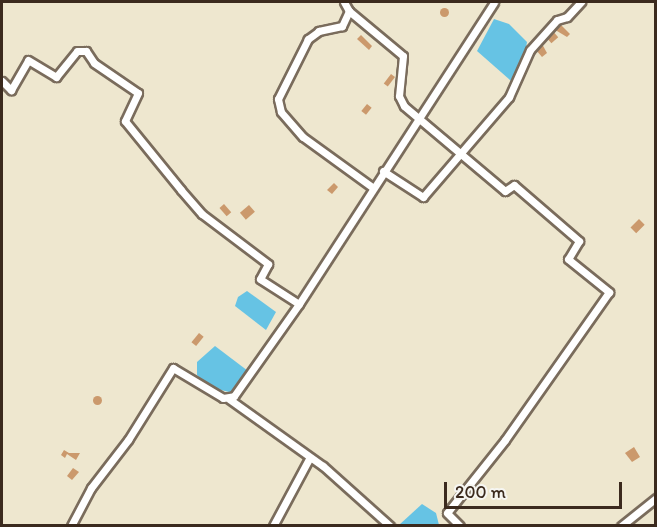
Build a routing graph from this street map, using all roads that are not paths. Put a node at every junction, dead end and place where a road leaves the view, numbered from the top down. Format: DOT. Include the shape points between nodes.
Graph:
graph roads {
  1 [pos="344,2"];
  2 [pos="494,2"];
  3 [pos="581,2"];
  4 [pos="349,11"];
  5 [pos="2,81"];
  6 [pos="418,120"];
  7 [pos="462,154"];
  8 [pos="383,171"];
  9 [pos="372,188"];
  10 [pos="298,304"];
  11 [pos="229,399"];
  12 [pos="310,457"];
  13 [pos="656,498"];
  14 [pos="70,525"];
  15 [pos="273,525"];
  16 [pos="390,525"];
  17 [pos="460,525"];
  18 [pos="621,525"];
  1 -- 4 [label="street"];
  2 -- 6 [label="street"];
  3 -- 7 [label="street" via="567,17 557,20 530,50 508,97"];
  4 -- 6 [label="street" via="403,56 399,96"];
  4 -- 9 [label="street" via="342,26 319,31 308,39 278,99 281,112 303,137"];
  5 -- 10 [label="street" via="12,90 28,60 56,77 76,51 86,51 94,63 138,93 125,121 181,190 202,214 268,264 260,279"];
  6 -- 7 [label="street"];
  6 -- 8 [label="street"];
  7 -- 8 [label="street" via="423,197"];
  7 -- 17 [label="street" via="505,191 514,184 579,241 568,259 609,292 505,440 447,513"];
  8 -- 9 [label="street"];
  9 -- 10 [label="street"];
  10 -- 11 [label="street"];
  11 -- 12 [label="street"];
  11 -- 14 [label="street" via="173,368"];
  12 -- 15 [label="street"];
  12 -- 16 [label="street"];
  13 -- 18 [label="street"];
}
